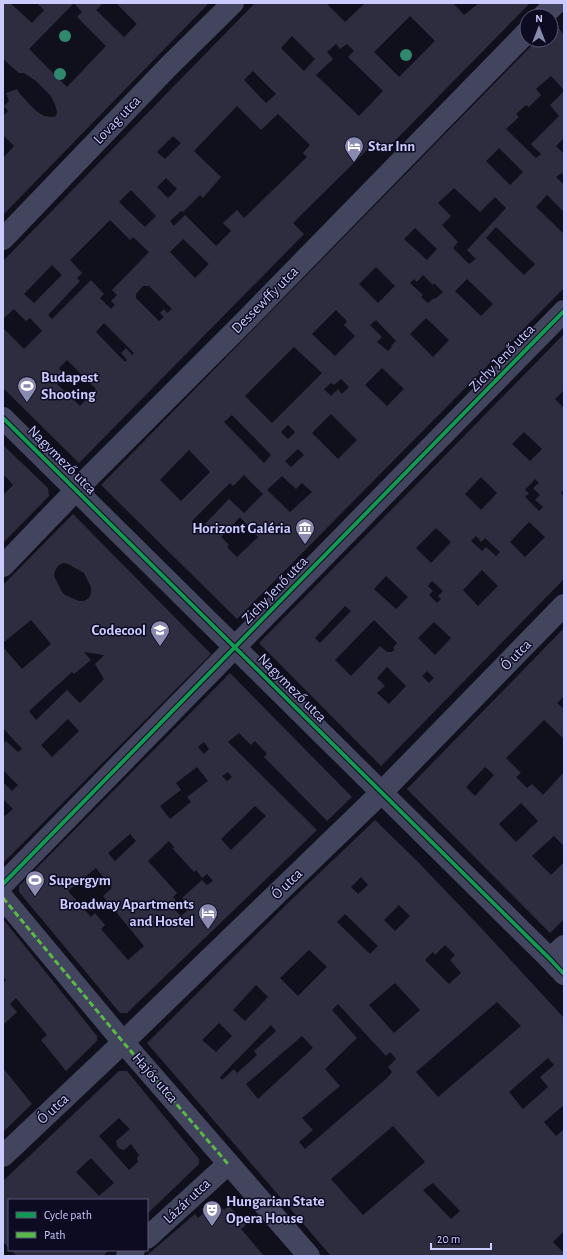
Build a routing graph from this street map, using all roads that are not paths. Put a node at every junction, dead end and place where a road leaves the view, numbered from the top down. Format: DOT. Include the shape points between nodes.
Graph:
graph roads {
  1 [pos="233,3"];
  2 [pos="519,40"];
  3 [pos="3,239"];
  4 [pos="564,311"];
  5 [pos="3,418"];
  6 [pos="76,490"];
  7 [pos="3,566"];
  8 [pos="564,605"];
  9 [pos="235,648"];
  10 [pos="381,793"];
  11 [pos="3,884"];
  12 [pos="3,898"];
  13 [pos="559,960"];
  14 [pos="123,1042"];
  15 [pos="3,1156"];
  16 [pos="228,1164"];
  17 [pos="148,1237"];
  18 [pos="309,1256"];
  1 -- 3 [label="street, Lovag utca"];
  2 -- 6 [label="street, Dessewffy utca"];
  4 -- 9 [label="street, Zichy Jenő utca"];
  5 -- 6 [label="street, Nagymező utca"];
  6 -- 7 [label="street, Dessewffy utca"];
  6 -- 9 [label="street, Nagymező utca"];
  8 -- 10 [label="street, Ó utca"];
  9 -- 10 [label="street, Nagymező utca"];
  9 -- 11 [label="street, Zichy Jenő utca"];
  10 -- 13 [label="street, Nagymező utca"];
  10 -- 14 [label="street, Ó utca"];
  12 -- 14 [label="street, Hajós utca"];
  14 -- 15 [label="street, Ó utca"];
  14 -- 16 [label="street, Hajós utca"];
  16 -- 17 [label="street, Lázár utca"];
  16 -- 18 [label="street, Hajós utca"];
}
